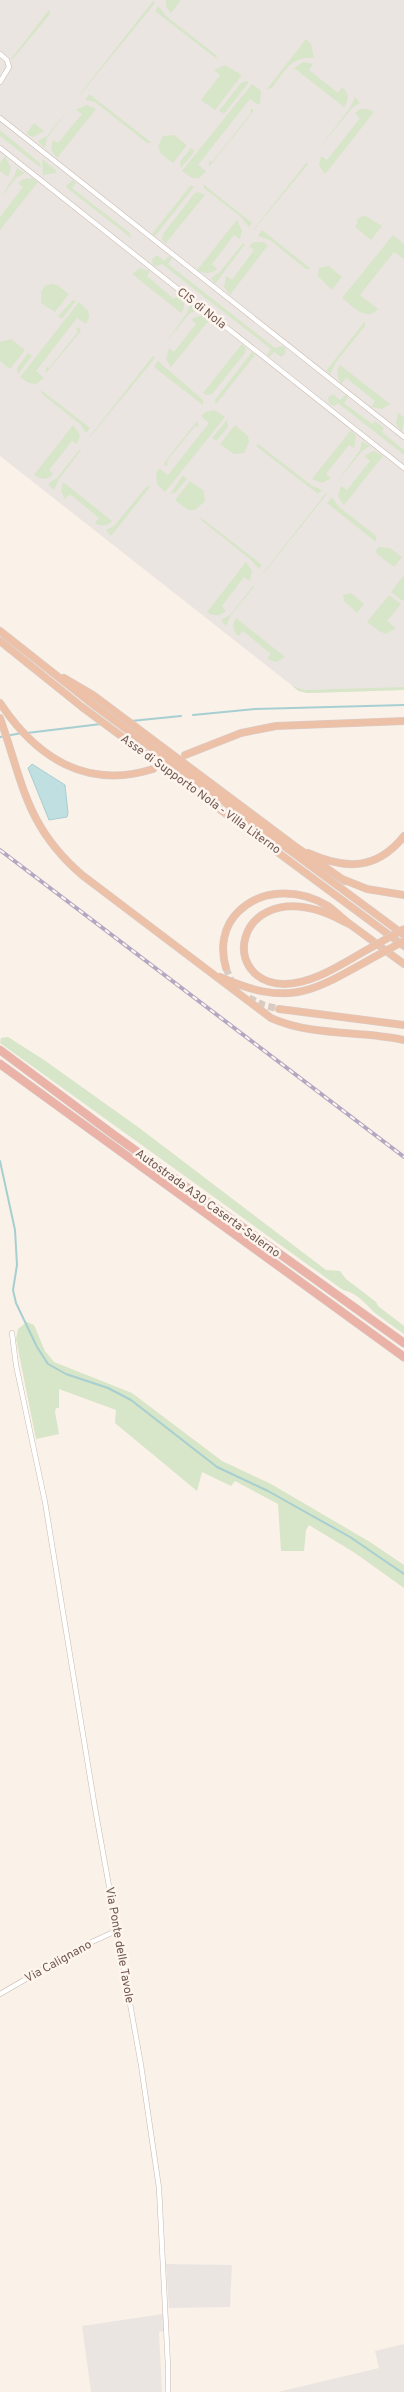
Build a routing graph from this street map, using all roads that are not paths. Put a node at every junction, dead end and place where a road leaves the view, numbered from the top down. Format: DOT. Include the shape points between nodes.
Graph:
graph roads {
  1 [pos="0,54"];
  2 [pos="0,82"];
  3 [pos="0,118"];
  4 [pos="0,148"];
  5 [pos="404,437"];
  6 [pos="404,468"];
  7 [pos="0,632"];
  8 [pos="0,641"];
  9 [pos="49,671"];
  10 [pos="0,703"];
  11 [pos="1,721"];
  12 [pos="404,721"];
  13 [pos="185,755"];
  14 [pos="153,769"];
  15 [pos="404,836"];
  16 [pos="296,847"];
  17 [pos="302,859"];
  18 [pos="345,881"];
  19 [pos="404,895"];
  20 [pos="349,924"];
  21 [pos="404,929"];
  22 [pos="404,935"];
  23 [pos="404,941"];
  24 [pos="404,946"];
  25 [pos="404,964"];
  26 [pos="226,968"];
  27 [pos="213,974"];
  28 [pos="279,1009"];
  29 [pos="404,1024"];
  30 [pos="404,1040"];
  31 [pos="3,1052"];
  32 [pos="0,1064"];
  33 [pos="12,1332"];
  34 [pos="404,1343"];
  35 [pos="404,1357"];
  36 [pos="118,1930"];
  37 [pos="0,1994"];
  38 [pos="168,2392"];
  1 -- 2 [label="street" via="8,61 9,67"];
  3 -- 5 [label="street, CIS di Nola"];
  4 -- 6 [label="street, CIS di Nola"];
  7 -- 9 [label="highway, Asse di Supporto Nola - Villa Literno"];
  8 -- 24 [label="highway, Asse di Supporto Nola - Villa Literno" via="82,707"];
  9 -- 16 [label="highway" via="107,706"];
  9 -- 17 [label="highway, Asse di Supporto Nola - Villa Literno"];
  10 -- 14 [label="highway" via="29,740 54,759 90,773 129,775"];
  11 -- 27 [label="highway" via="31,811 57,852 82,875"];
  12 -- 13 [label="highway" via="267,727"];
  15 -- 16 [label="highway" via="389,852 358,864 334,862"];
  16 -- 18 [label="highway"];
  17 -- 18 [label="highway"];
  17 -- 22 [label="highway, Asse di Supporto Nola - Villa Literno"];
  18 -- 19 [label="highway" via="367,889"];
  20 -- 21 [label="highway, bridge" via="316,910 279,907 256,918 247,929 245,957 256,972 284,984 309,979"];
  20 -- 25 [label="highway"];
  20 -- 26 [label="highway" via="327,906 304,896 283,893 262,896 245,905 231,921 223,945"];
  23 -- 27 [label="highway, bridge" via="316,989 290,995 258,991"];
  27 -- 30 [label="highway" via="250,1004 284,1024 315,1031"];
  28 -- 29 [label="highway"];
  31 -- 34 [label="highway, Autostrada A30 Caserta-Salerno"];
  32 -- 35 [label="highway, Autostrada A30 Caserta-Salerno"];
  33 -- 36 [label="street, Via Ponte delle Tavole" via="45,1502"];
  36 -- 37 [label="street, Via Calignano" via="81,1947"];
  36 -- 38 [label="street, Via Ponte delle Tavole" via="159,2188"];
}
